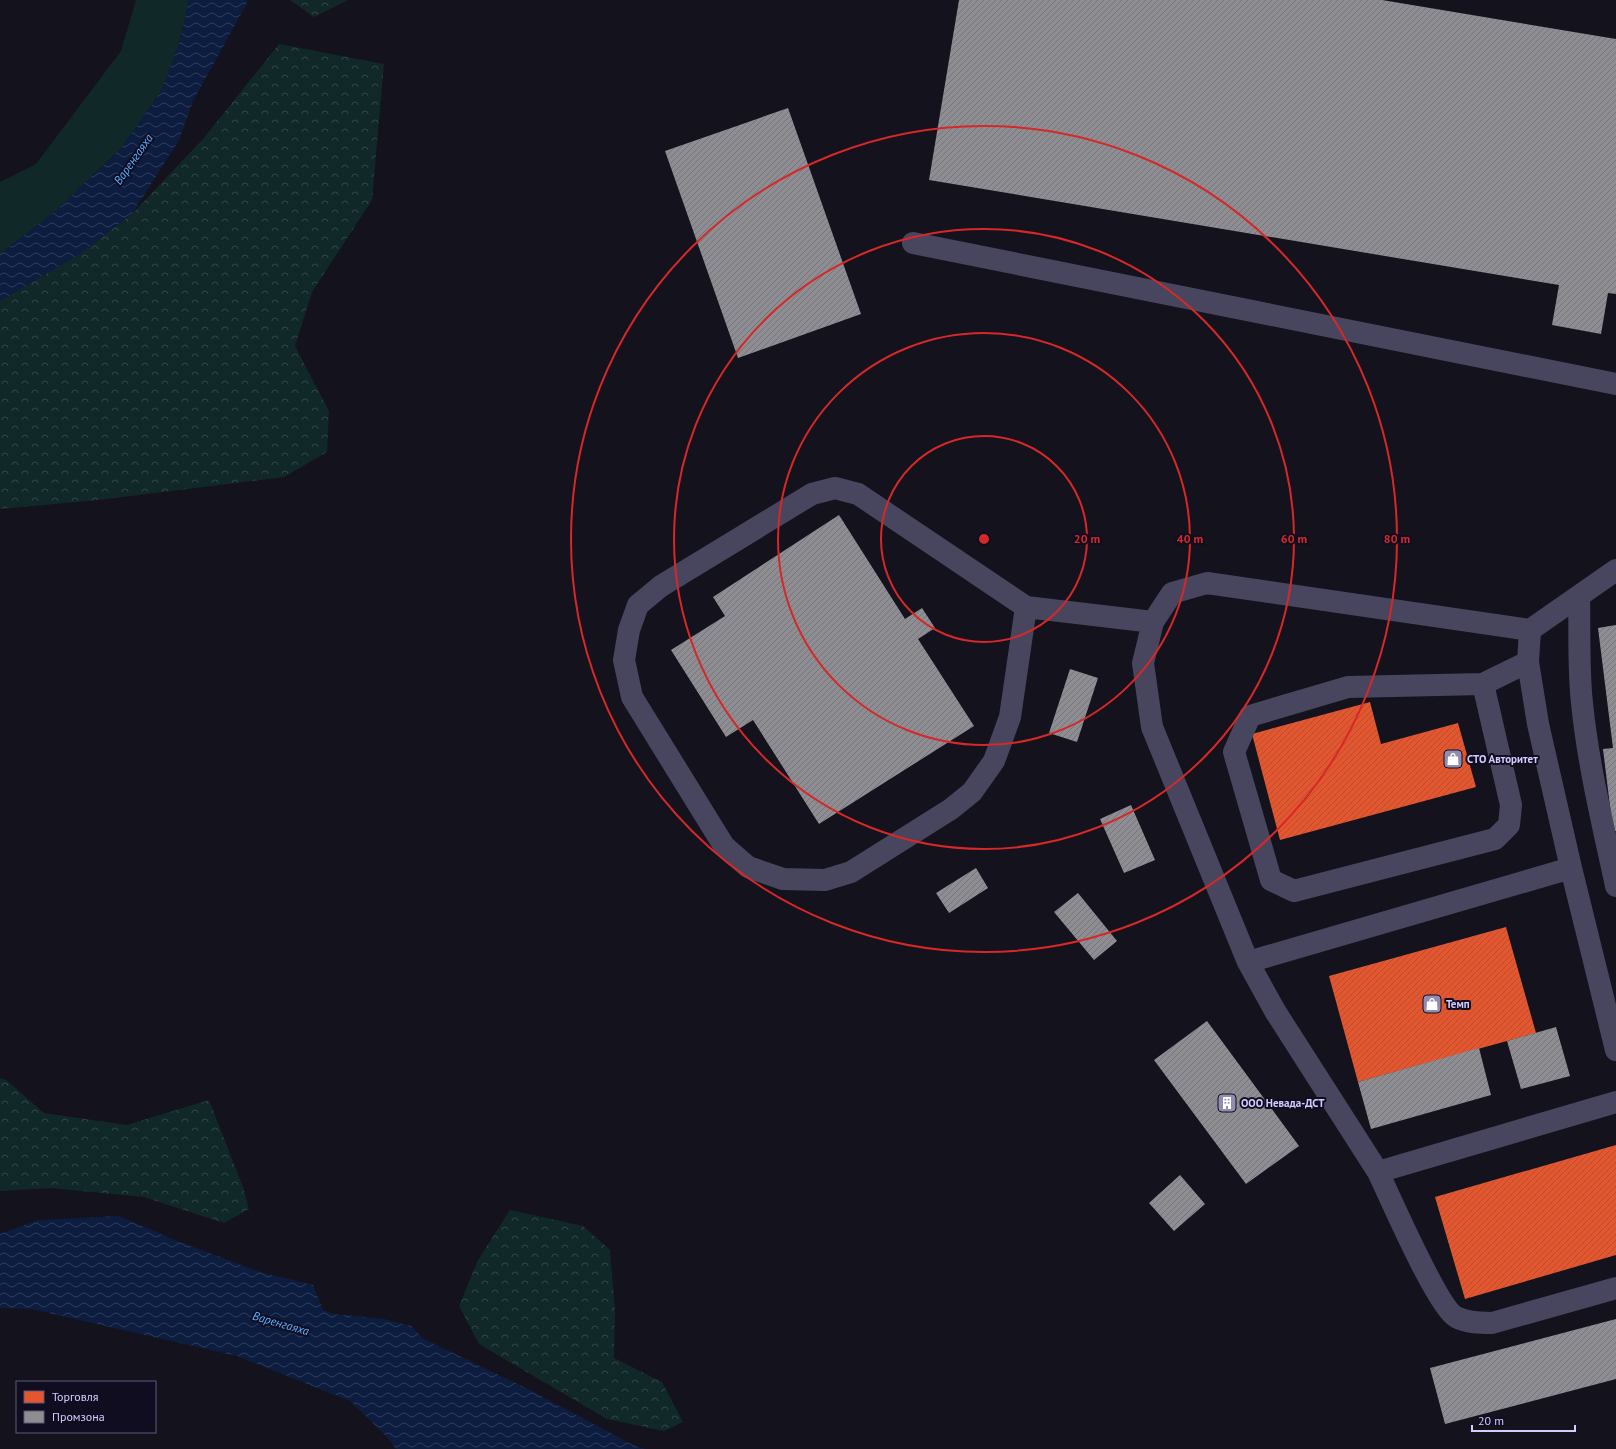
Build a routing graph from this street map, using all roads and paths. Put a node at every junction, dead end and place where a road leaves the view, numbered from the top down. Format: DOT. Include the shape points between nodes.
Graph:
graph roads {
  1 [pos="913,243"];
  2 [pos="1616,384"];
  3 [pos="1616,570"];
  4 [pos="1580,596"];
  5 [pos="1026,608"];
  6 [pos="1153,622"];
  7 [pos="1530,630"];
  8 [pos="1528,662"];
  9 [pos="1483,684"];
  10 [pos="1571,868"];
  11 [pos="1616,886"];
  12 [pos="1248,962"];
  13 [pos="1616,1050"];
  14 [pos="1616,1102"];
  15 [pos="1378,1172"];
  16 [pos="1616,1288"];
  1 -- 2 [label="lane"];
  3 -- 4 [label="lane"];
  4 -- 7 [label="lane"];
  4 -- 11 [label="lane" via="1581,701 1596,794"];
  5 -- 5 [label="lane" via="1010,717 994,761 972,792 951,810 851,872 825,880 783,880 748,867 724,846 632,697 624,660 629,630 638,606 661,586 812,494 835,488 858,494"];
  5 -- 6 [label="lane"];
  6 -- 7 [label="lane" via="1172,593 1207,583"];
  6 -- 12 [label="lane" via="1143,664 1152,727"];
  7 -- 8 [label="lane"];
  8 -- 9 [label="lane"];
  8 -- 10 [label="lane" via="1538,724"];
  9 -- 9 [label="lane" via="1348,687 1250,716 1234,752 1271,880 1294,891 1495,839 1509,825 1511,805"];
  10 -- 12 [label="lane"];
  10 -- 13 [label="lane"];
  12 -- 15 [label="lane" via="1275,1011"];
  14 -- 15 [label="lane"];
  15 -- 16 [label="lane" via="1439,1298 1455,1317 1492,1323"];
}
